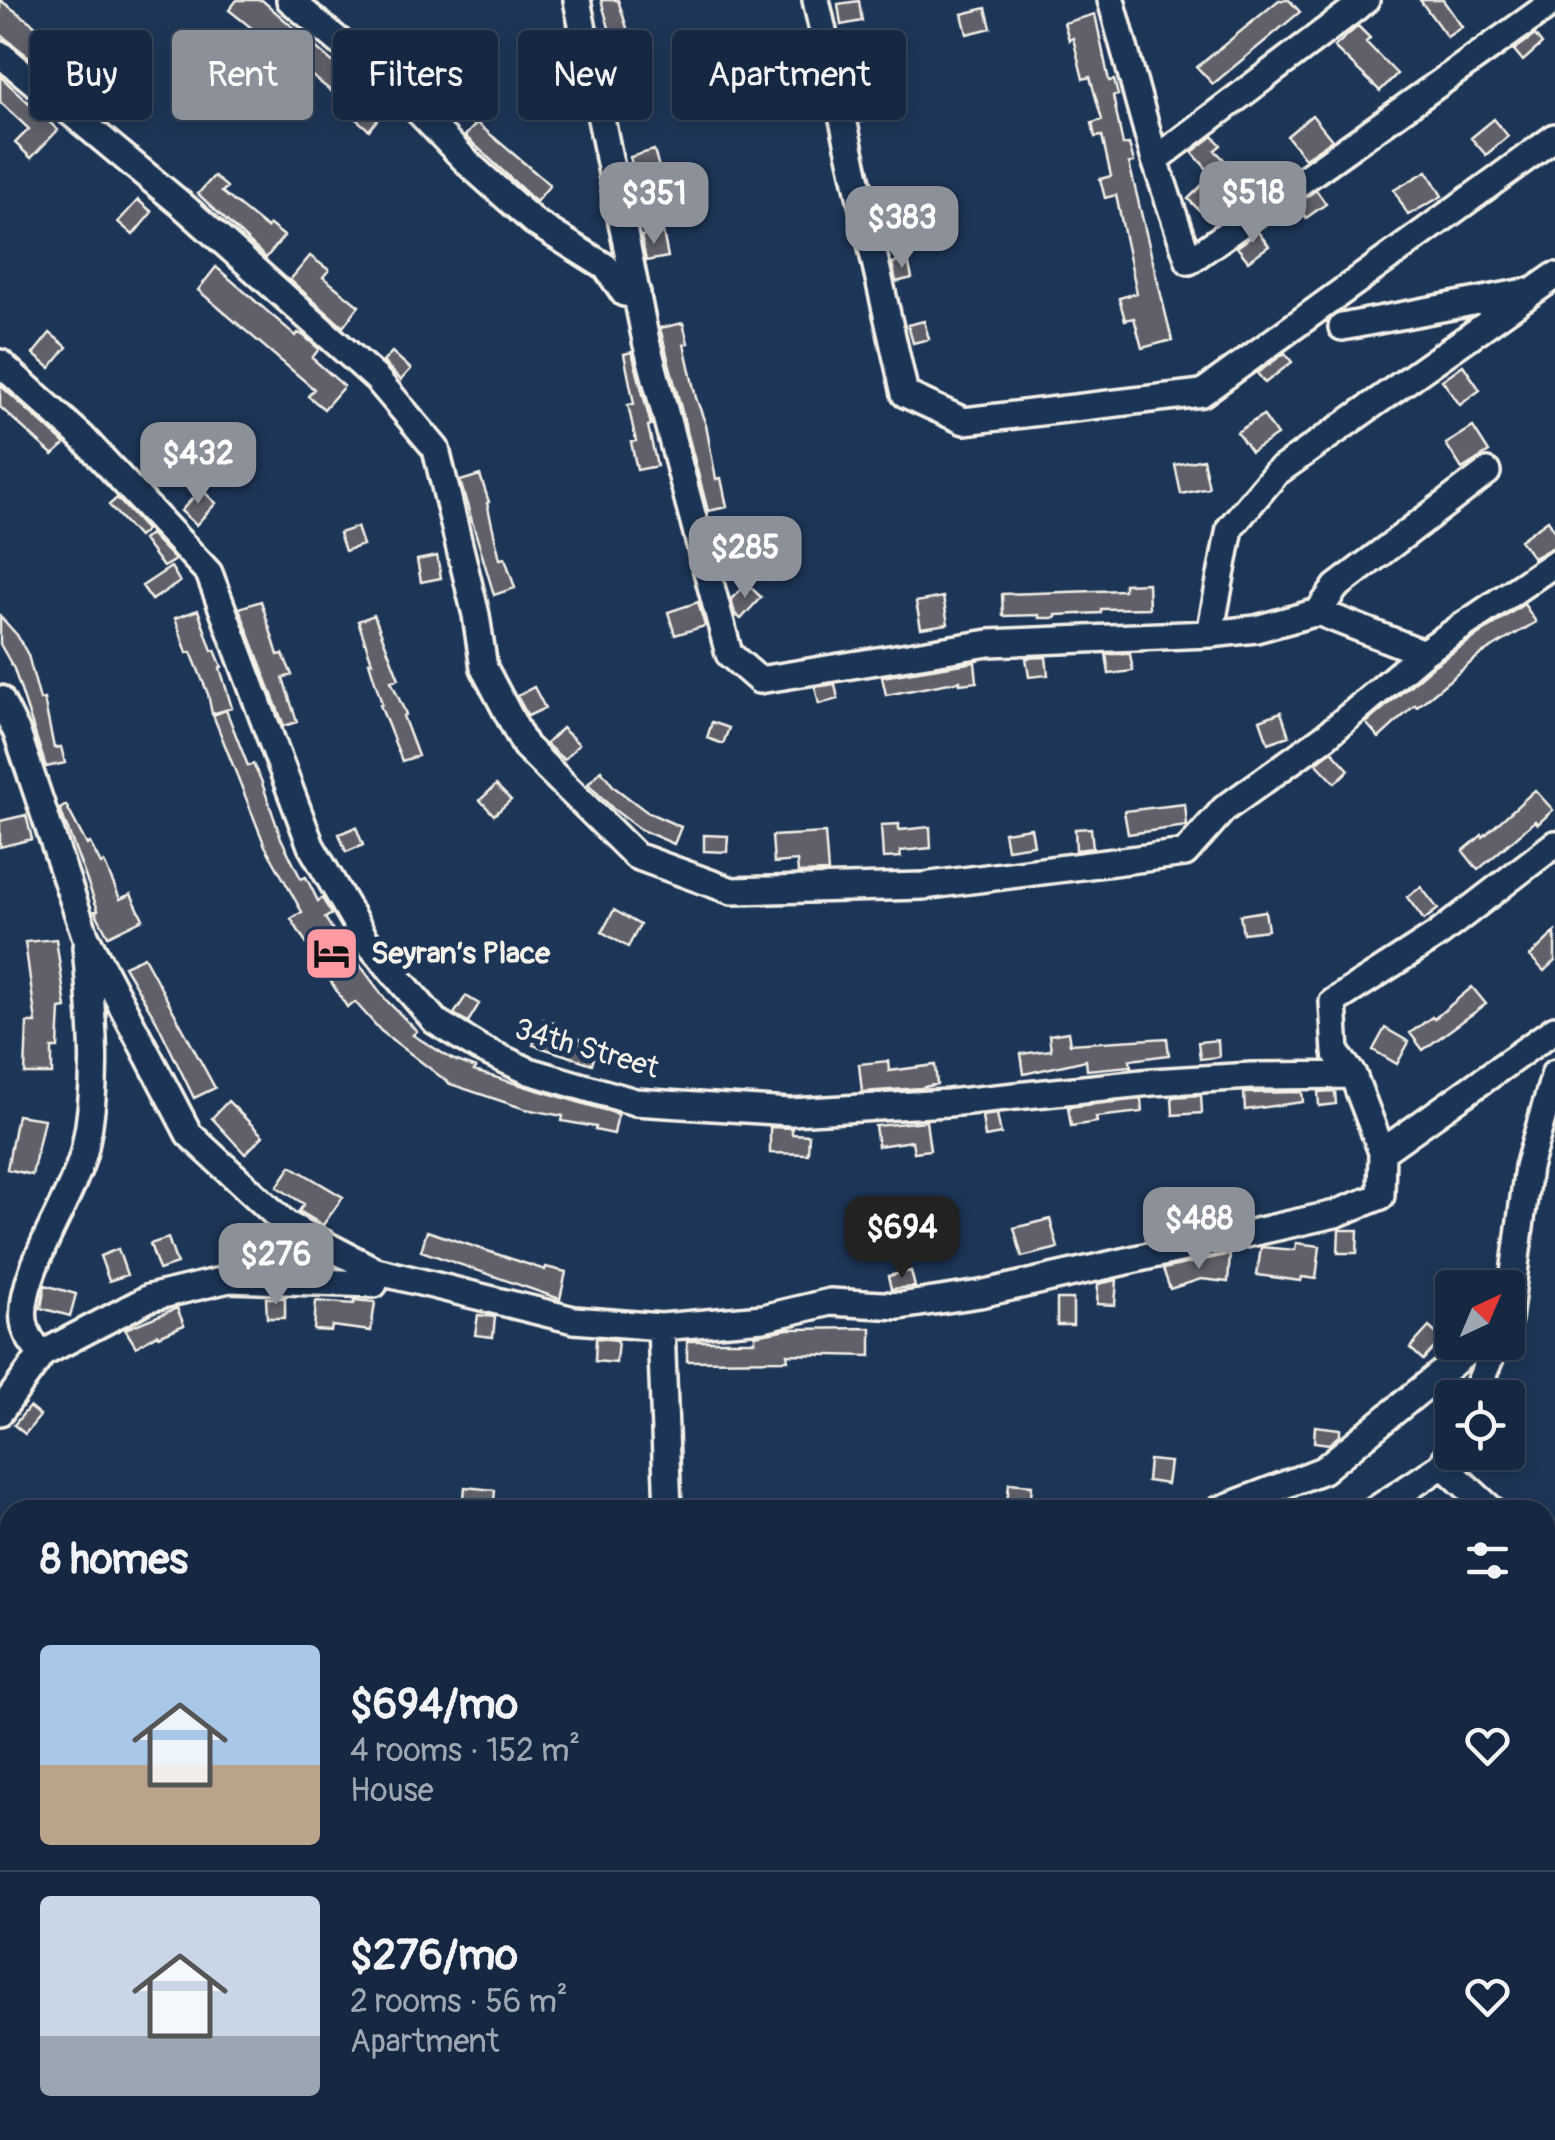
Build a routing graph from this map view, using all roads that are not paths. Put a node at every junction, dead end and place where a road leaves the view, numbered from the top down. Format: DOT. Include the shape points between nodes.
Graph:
graph roads {
  1 [pos="290,0"];
  2 [pos="577,0"];
  3 [pos="816,0"];
  4 [pos="1112,0"];
  5 [pos="1366,0"];
  6 [pos="1555,1"];
  7 [pos="0,54"];
  8 [pos="1555,137"];
  9 [pos="1155,160"];
  10 [pos="1545,283"];
  11 [pos="637,294"];
  12 [pos="1342,327"];
  13 [pos="0,363"];
  14 [pos="1487,472"];
  15 [pos="1555,562"];
  16 [pos="1318,612"];
  17 [pos="1210,634"];
  18 [pos="1423,653"];
  19 [pos="0,698"];
  20 [pos="1555,844"];
  21 [pos="84,935"];
  22 [pos="1550,1040"];
  23 [pos="1555,1073"];
  24 [pos="1353,1075"];
  25 [pos="1382,1152"];
  26 [pos="1514,1270"];
  27 [pos="374,1284"];
  28 [pos="661,1327"];
  29 [pos="42,1354"];
  30 [pos="1457,1360"];
  31 [pos="0,1412"];
  32 [pos="1435,1464"];
  33 [pos="1461,1470"];
  34 [pos="668,1500"];
  35 [pos="1245,1500"];
  36 [pos="1388,1500"];
  37 [pos="1484,1500"];
  1 -- 11 [label="street" via="400,92 534,222 606,267 624,293"];
  2 -- 11 [label="street"];
  3 -- 8 [label="street" via="905,394 964,421 1202,393"];
  4 -- 9 [label="street"];
  5 -- 9 [label="street"];
  6 -- 9 [label="street" via="1189,261"];
  7 -- 18 [label="street" via="378,379 436,450 484,668 524,746 636,856 732,890 923,886 1185,853 1224,810 1326,736"];
  10 -- 12 [label="street"];
  10 -- 17 [label="street" via="1276,473 1230,528"];
  11 -- 17 [label="street" via="729,654 760,680 989,642"];
  13 -- 24 [label="street, 34th Street" via="82,437 209,573 329,877 365,940 435,1021 480,1048 529,1071 635,1102 791,1112 1152,1082"];
  14 -- 16 [label="street" via="1336,587"];
  15 -- 18 [label="street"];
  16 -- 17 [label="street"];
  16 -- 18 [label="street"];
  19 -- 21 [label="street"];
  20 -- 24 [label="street" via="1437,935 1333,1002 1336,1053"];
  21 -- 28 [label="street" via="189,1134 286,1224 376,1271 574,1320"];
  21 -- 29 [label="street" via="96,1058 85,1150 31,1280 24,1318 29,1340"];
  22 -- 25 [label="street"];
  23 -- 26 [label="street" via="1528,1167"];
  24 -- 25 [label="street"];
  25 -- 28 [label="street" via="1381,1196 1335,1214 980,1294 900,1306 830,1302 763,1318"];
  27 -- 29 [label="street" via="230,1279 149,1298"];
  28 -- 34 [label="street"];
  29 -- 31 [label="street"];
  30 -- 35 [label="street" via="1323,1470"];
  32 -- 36 [label="street"];
  33 -- 37 [label="street"];
}
